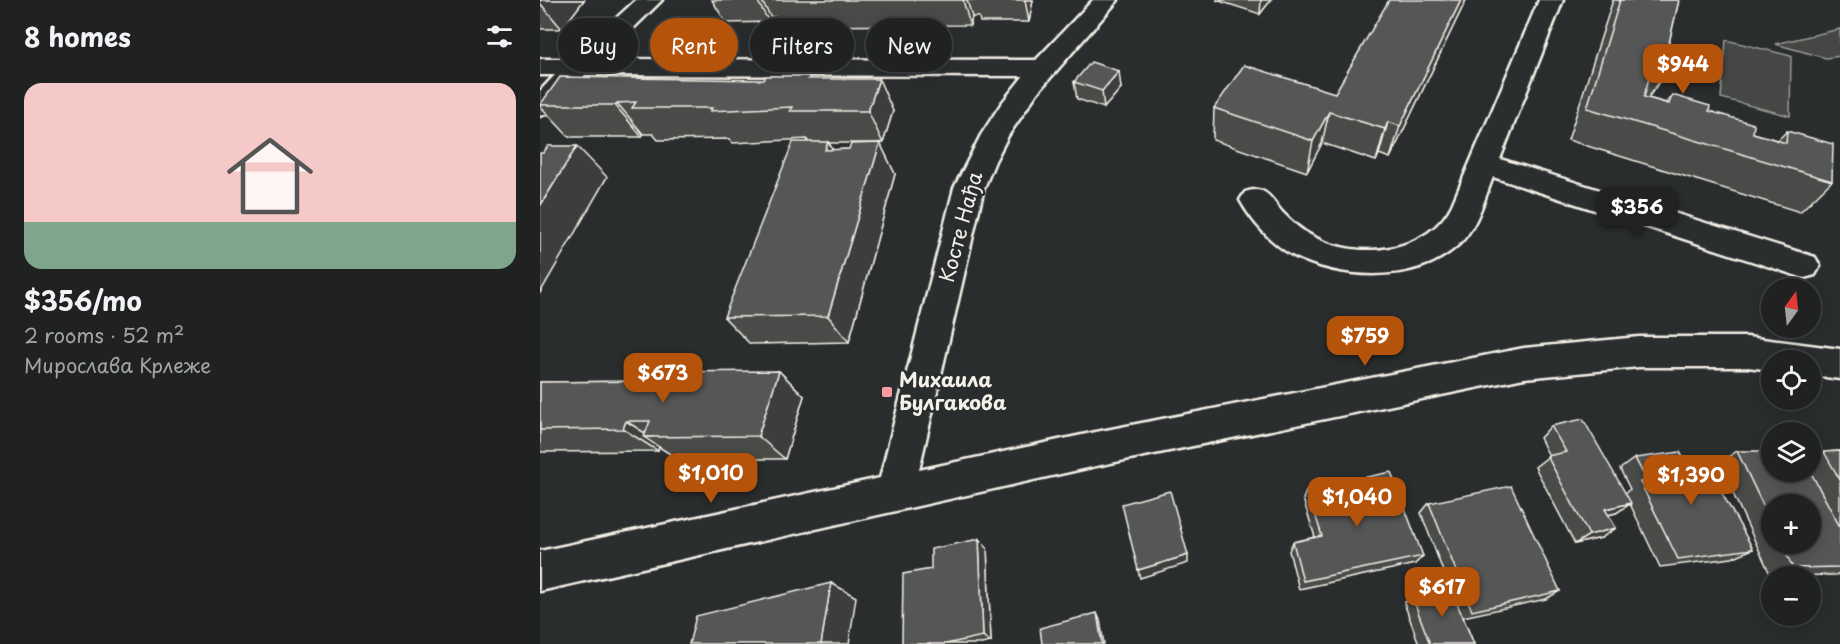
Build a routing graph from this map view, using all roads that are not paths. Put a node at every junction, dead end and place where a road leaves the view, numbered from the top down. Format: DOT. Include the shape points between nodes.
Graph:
graph roads {
  1 [pos="650,0"];
  2 [pos="1106,0"];
  3 [pos="1551,0"];
  4 [pos="631,18"];
  5 [pos="540,67"];
  6 [pos="558,67"];
  7 [pos="638,67"];
  8 [pos="1041,68"];
  9 [pos="573,72"];
  10 [pos="540,107"];
  11 [pos="1484,164"];
  12 [pos="1256,200"];
  13 [pos="1804,266"];
  14 [pos="1840,364"];
  15 [pos="895,493"];
  16 [pos="540,572"];
  1 -- 4 [label="street"];
  2 -- 8 [label="street, Косте Нађа"];
  3 -- 11 [label="street"];
  5 -- 6 [label="street"];
  7 -- 8 [label="street"];
  8 -- 15 [label="street, Косте Нађа" via="982,155 969,188"];
  9 -- 10 [label="street"];
  11 -- 12 [label="street" via="1456,228 1443,241 1403,258 1352,260 1304,247 1284,234"];
  11 -- 13 [label="street"];
  14 -- 15 [label="street" via="1747,352 1639,352 1554,358 1179,431"];
  15 -- 16 [label="street"];
}
